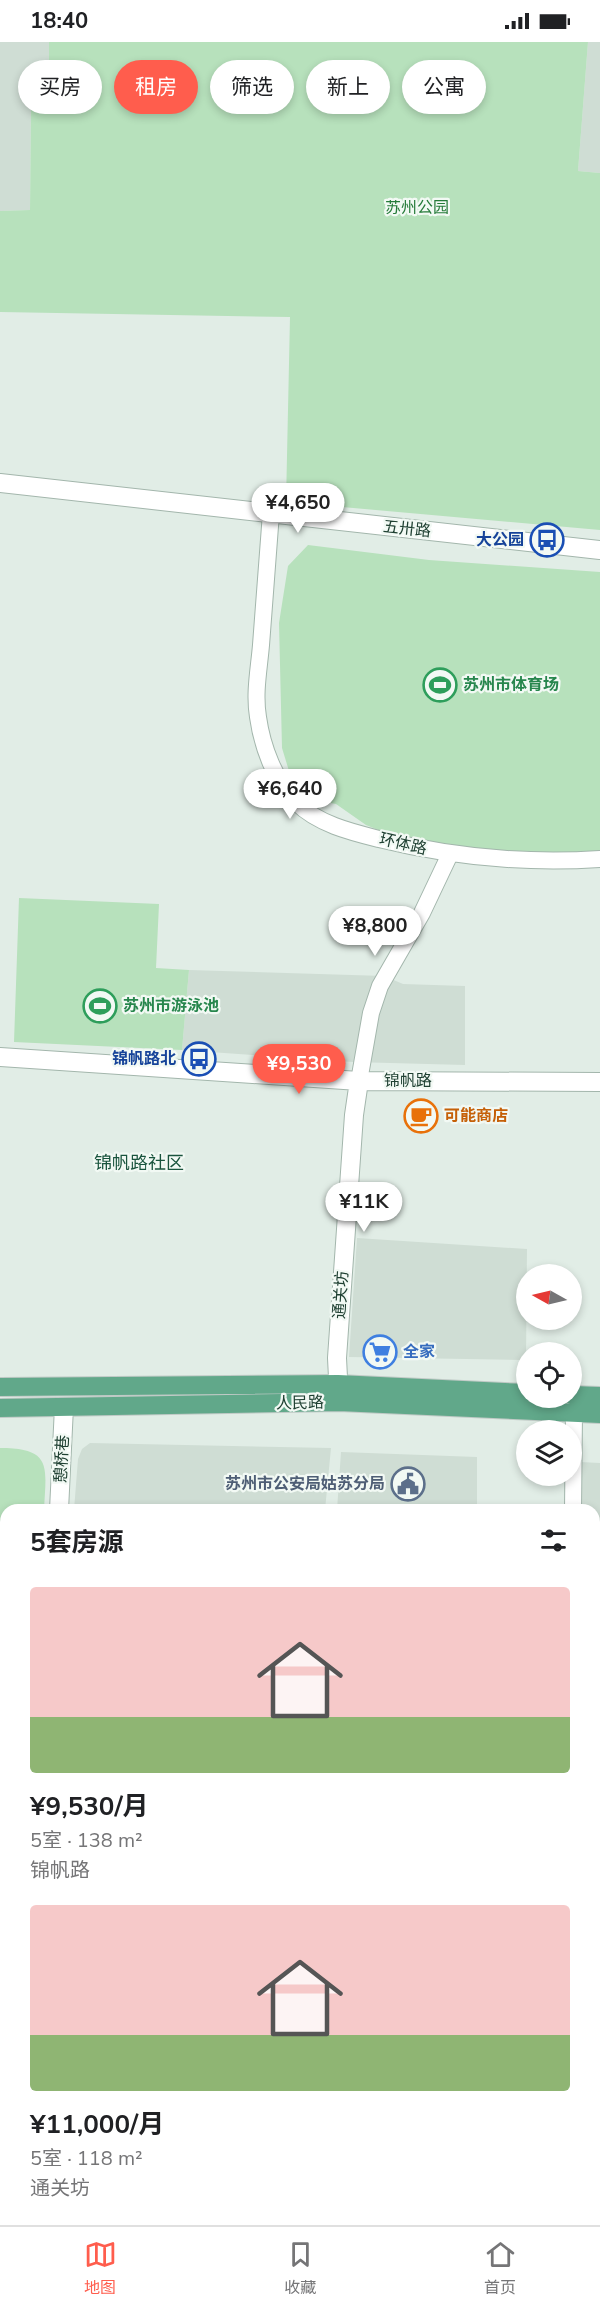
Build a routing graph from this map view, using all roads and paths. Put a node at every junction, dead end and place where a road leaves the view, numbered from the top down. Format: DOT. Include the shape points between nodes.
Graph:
graph roads {
  1 [pos="0,483"];
  2 [pos="271,513"];
  3 [pos="600,550"];
  4 [pos="450,854"];
  5 [pos="600,859"];
  6 [pos="0,1057"];
  7 [pos="359,1081"];
  8 [pos="600,1082"];
  9 [pos="0,1387"];
  10 [pos="339,1393"];
  11 [pos="516,1393"];
  12 [pos="600,1396"];
  13 [pos="516,1401"];
  14 [pos="582,1401"];
  15 [pos="64,1407"];
  16 [pos="582,1407"];
  17 [pos="0,1408"];
  18 [pos="573,1408"];
  19 [pos="600,1414"];
  20 [pos="59,1504"];
  21 [pos="573,1504"];
  1 -- 2 [label="street, 五卅路"];
  2 -- 3 [label="street, 五卅路"];
  2 -- 4 [label="street, 环体路" via="256,705 262,737 278,777 297,804 329,824"];
  4 -- 5 [label="street, 环体路" via="528,860"];
  4 -- 7 [label="street" via="380,986"];
  6 -- 7 [label="street, 锦帆路"];
  7 -- 8 [label="street, 锦帆路"];
  7 -- 10 [label="street, 通关坊" via="338,1346"];
  9 -- 10 [label="main road, 人民路"];
  10 -- 11 [label="main road, 人民路"];
  10 -- 13 [label="main road, 人民路"];
  10 -- 15 [label="main road, 人民路"];
  12 -- 14 [label="main road, 人民路"];
  15 -- 17 [label="main road, 人民路"];
  15 -- 20 [label="street, 憩桥巷"];
  16 -- 19 [label="main road, 人民路"];
  18 -- 21 [label="street"];
}
